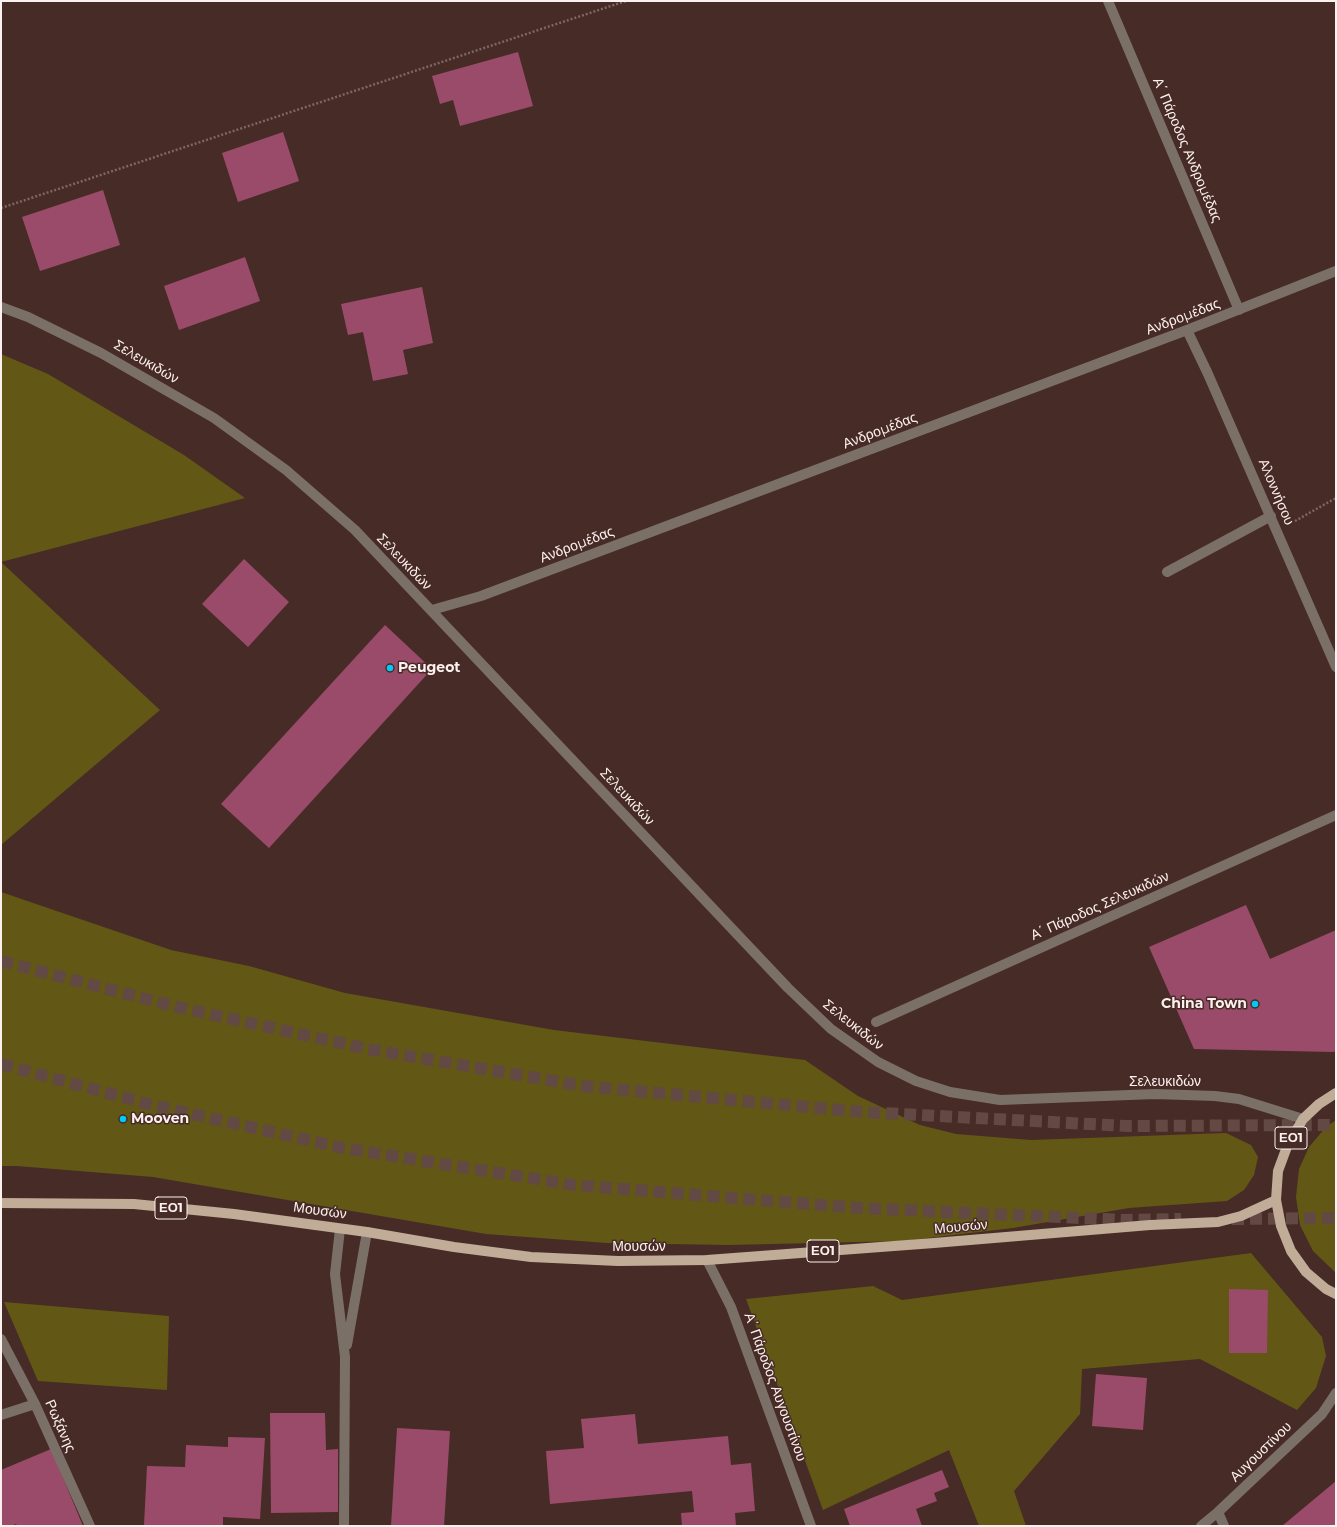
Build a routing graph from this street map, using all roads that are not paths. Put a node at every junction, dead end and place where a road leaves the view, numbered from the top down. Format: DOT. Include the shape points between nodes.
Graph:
graph roads {
  1 [pos="1108,1"];
  2 [pos="1336,271"];
  3 [pos="1,307"];
  4 [pos="1239,310"];
  5 [pos="1186,330"];
  6 [pos="1271,516"];
  7 [pos="1167,572"];
  8 [pos="432,610"];
  9 [pos="1336,667"];
  10 [pos="1336,815"];
  11 [pos="876,1022"];
  12 [pos="1336,1093"];
  13 [pos="1303,1119"];
  14 [pos="1276,1200"];
  15 [pos="1,1203"];
  16 [pos="340,1228"];
  17 [pos="367,1232"];
  18 [pos="707,1260"];
  19 [pos="1336,1294"];
  20 [pos="1,1339"];
  21 [pos="345,1357"];
  22 [pos="1336,1393"];
  23 [pos="35,1404"];
  24 [pos="1,1415"];
  25 [pos="1218,1512"];
  26 [pos="90,1526"];
  27 [pos="344,1526"];
  28 [pos="811,1526"];
  29 [pos="1201,1526"];
  30 [pos="1224,1526"];
  1 -- 4 [label="street, Α΄ Πάροδος Ανδρομέδας"];
  2 -- 4 [label="street, Ανδρομέδας"];
  3 -- 8 [label="street, Σελευκιδών" via="28,317 101,353 214,418 286,470 355,530"];
  4 -- 5 [label="street, Ανδρομέδας"];
  5 -- 6 [label="street, Αλοννήσου"];
  5 -- 8 [label="street, Ανδρομέδας" via="481,596"];
  6 -- 7 [label="street"];
  6 -- 9 [label="street, Αλοννήσου"];
  8 -- 13 [label="street, Σελευκιδών" via="788,988 830,1029 878,1062 916,1081 950,1092 1000,1100 1155,1094 1215,1096 1239,1099"];
  10 -- 11 [label="street, Α΄ Πάροδος Σελευκιδών"];
  12 -- 13 [label="main road, ΕΟ1"];
  13 -- 14 [label="main road, ΕΟ1" via="1280,1164"];
  14 -- 18 [label="main road, Μουσών / ΕΟ1" via="1241,1216 1218,1222 1150,1225"];
  14 -- 19 [label="main road, ΕΟ1" via="1280,1226 1291,1250 1306,1272"];
  15 -- 16 [label="main road, Μουσών / ΕΟ1" via="134,1204"];
  16 -- 17 [label="main road, Μουσών / ΕΟ1"];
  16 -- 21 [label="street" via="336,1274"];
  17 -- 18 [label="main road, Μουσών / ΕΟ1" via="454,1248 531,1257 618,1261"];
  17 -- 21 [label="street"];
  18 -- 28 [label="street, Α΄ Πάροδος Αυγουστίνου" via="731,1306"];
  20 -- 23 [label="street, Ρωξάνης"];
  21 -- 27 [label="street"];
  22 -- 25 [label="street, Αυγουστίνου" via="1322,1414"];
  23 -- 24 [label="street"];
  23 -- 26 [label="street, Ρωξάνης"];
  25 -- 29 [label="street, Αυγουστίνου"];
  25 -- 30 [label="street"];
}
